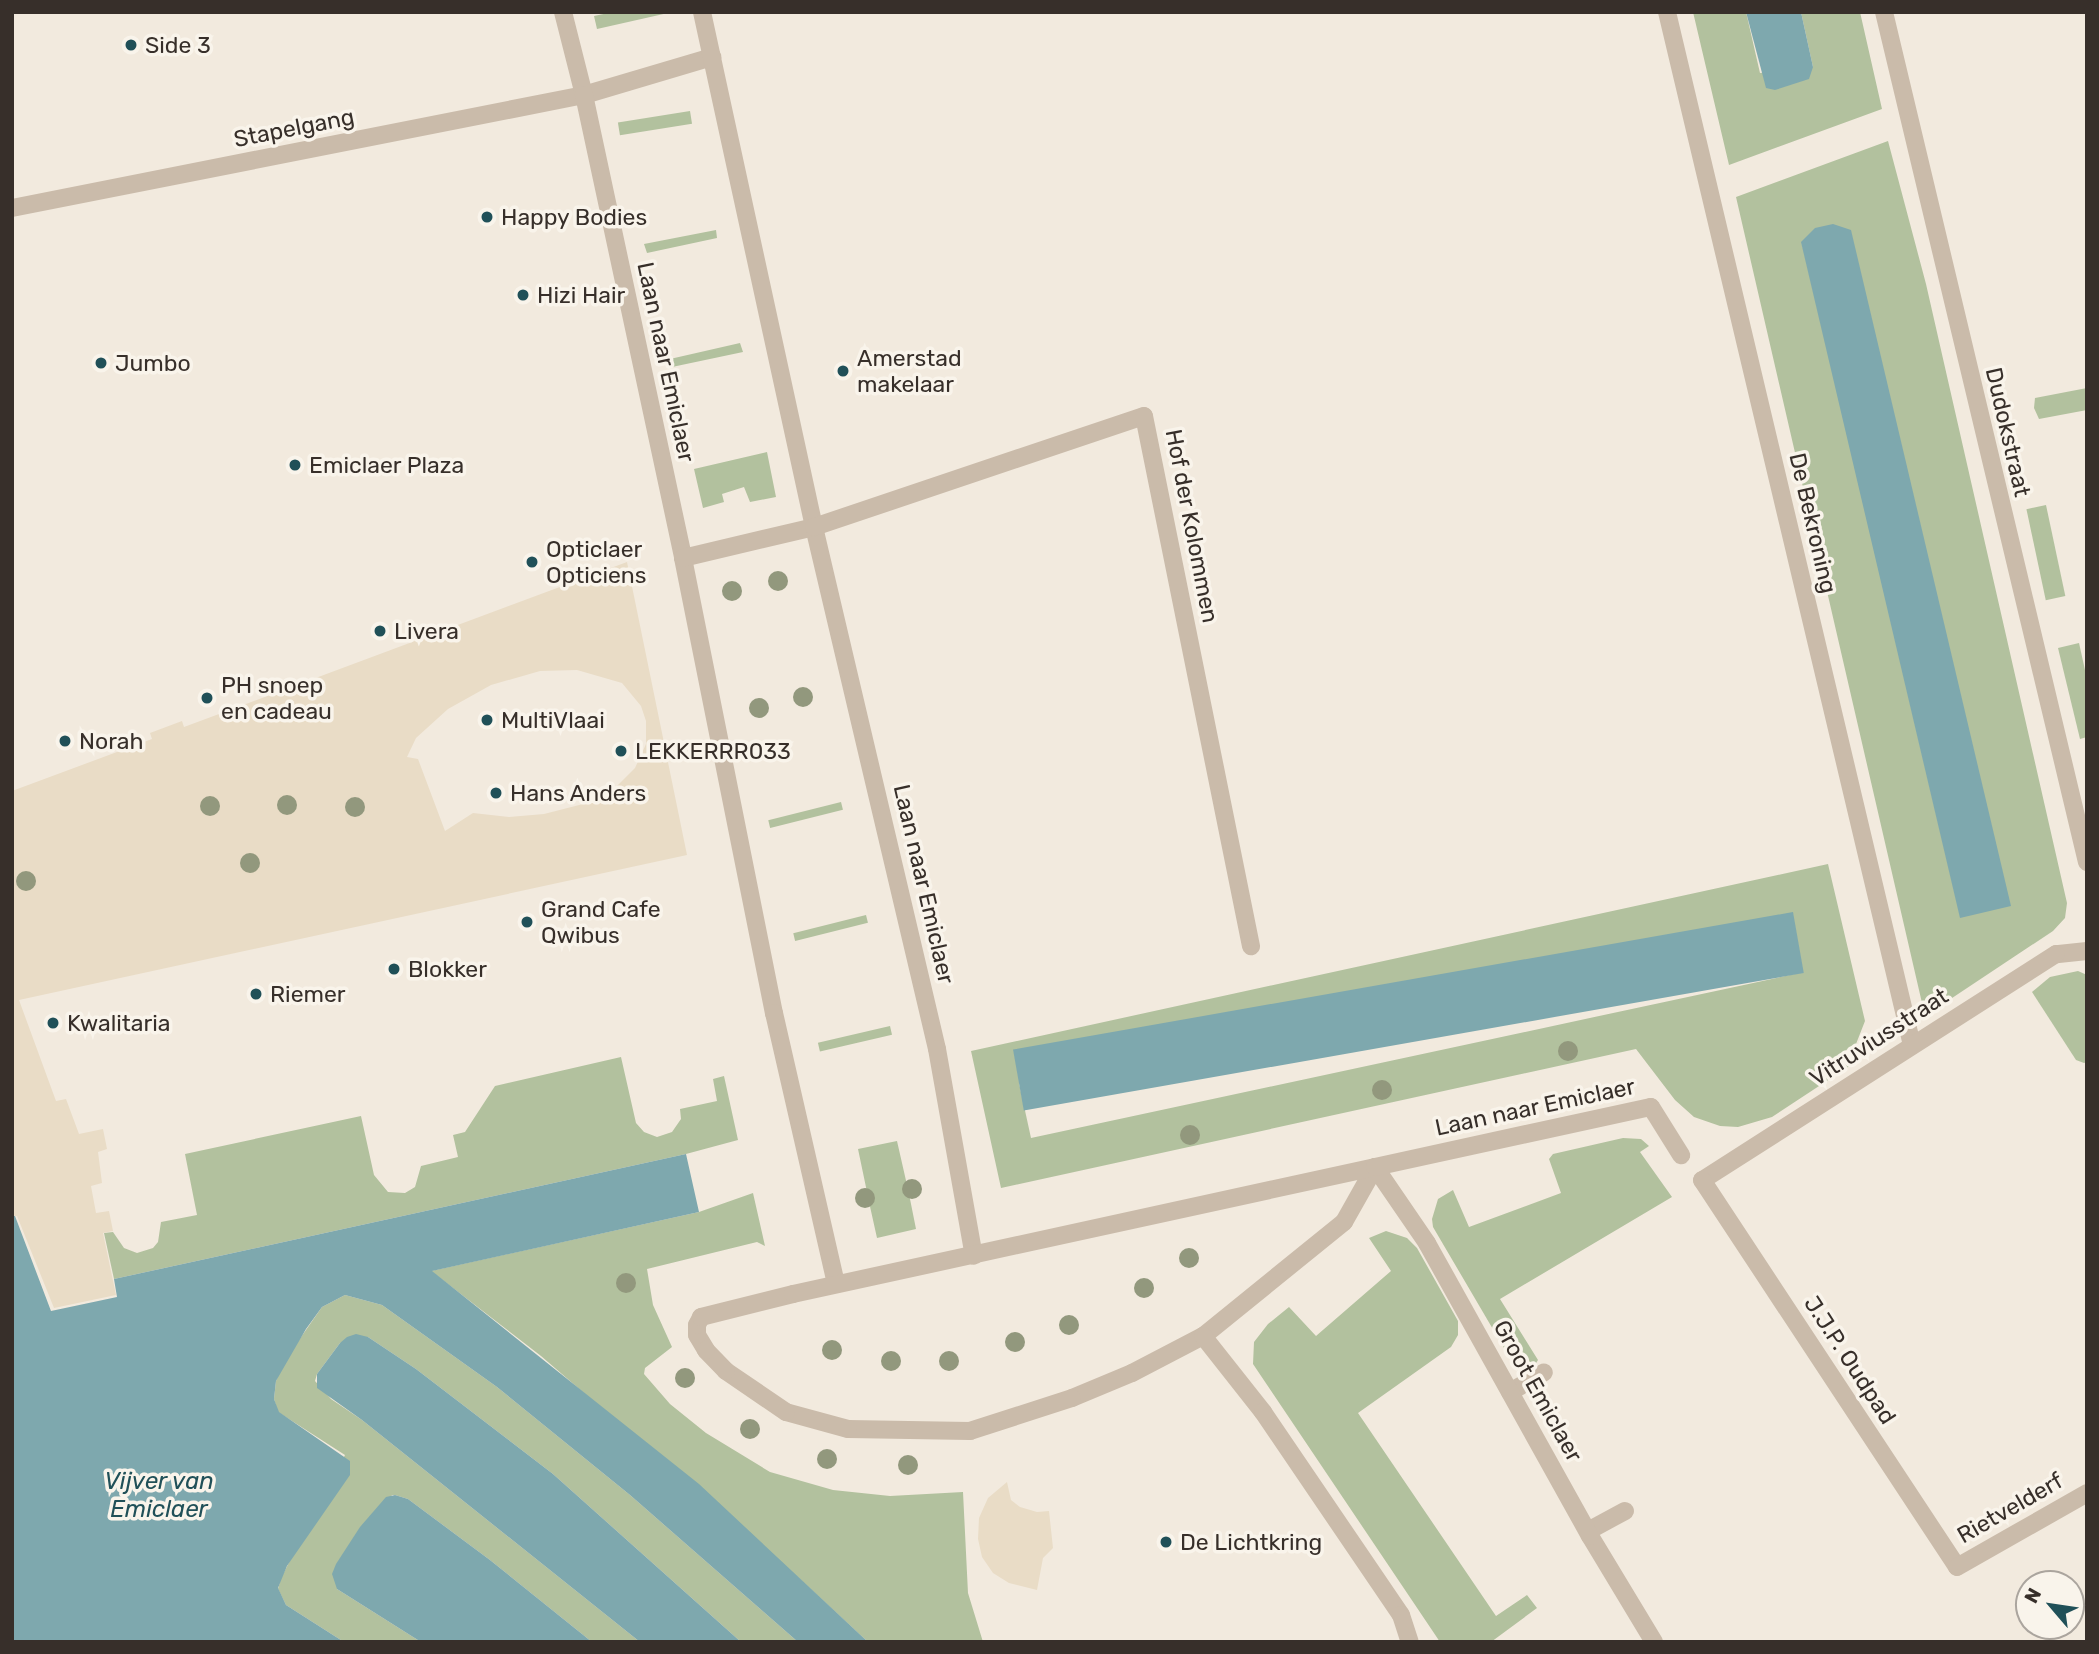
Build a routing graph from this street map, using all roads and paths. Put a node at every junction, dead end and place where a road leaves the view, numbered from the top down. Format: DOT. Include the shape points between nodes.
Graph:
graph roads {
  1 [pos="563,12"];
  2 [pos="702,12"];
  3 [pos="1667,12"];
  4 [pos="1884,12"];
  5 [pos="712,57"];
  6 [pos="584,95"];
  7 [pos="12,208"];
  8 [pos="814,527"];
  9 [pos="683,558"];
  10 [pos="2087,862"];
  11 [pos="1251,946"];
  12 [pos="2087,951"];
  13 [pos="1912,1045"];
  14 [pos="1681,1155"];
  15 [pos="1374,1167"];
  16 [pos="1702,1180"];
  17 [pos="974,1256"];
  18 [pos="836,1284"];
  19 [pos="1203,1336"];
  20 [pos="1544,1371"];
  21 [pos="1510,1392"];
  22 [pos="2087,1493"];
  23 [pos="1625,1511"];
  24 [pos="1588,1531"];
  25 [pos="1956,1567"];
  26 [pos="1410,1642"];
  27 [pos="1654,1642"];
  1 -- 6 [label="street, Laan naar Emiclaer"];
  2 -- 5 [label="street, Laan naar Emiclaer"];
  3 -- 13 [label="street, De Bekroning"];
  4 -- 10 [label="street, Dudokstraat"];
  5 -- 6 [label="street, Stapelgang"];
  5 -- 8 [label="street, Laan naar Emiclaer"];
  6 -- 7 [label="street, Stapelgang"];
  6 -- 9 [label="street, Laan naar Emiclaer"];
  8 -- 9 [label="street"];
  8 -- 11 [label="street, Hof der Kolommen" via="1144,416"];
  8 -- 17 [label="street, Laan naar Emiclaer" via="937,1049"];
  9 -- 18 [label="street, Laan naar Emiclaer" via="774,1013"];
  12 -- 13 [label="street, Vitruviusstraat" via="2056,954"];
  13 -- 16 [label="street, Vitruviusstraat"];
  14 -- 15 [label="street, Laan naar Emiclaer" via="1651,1107"];
  15 -- 17 [label="street, Laan naar Emiclaer"];
  15 -- 19 [label="street, Laan naar Emiclaer" via="1344,1223"];
  15 -- 21 [label="street, Groot Emiclaer" via="1427,1243"];
  16 -- 25 [label="street, J.J.P. Oudpad"];
  17 -- 18 [label="street, Laan naar Emiclaer"];
  18 -- 19 [label="street, Laan naar Emiclaer" via="701,1317 697,1335 726,1371 786,1412 848,1429 916,1433 971,1431 1072,1398"];
  19 -- 26 [label="street" via="1263,1412 1401,1615"];
  20 -- 21 [label="street"];
  21 -- 24 [label="street, Groot Emiclaer"];
  22 -- 25 [label="street, Rietvelderf"];
  23 -- 24 [label="street"];
  24 -- 27 [label="street, Groot Emiclaer"];
}
